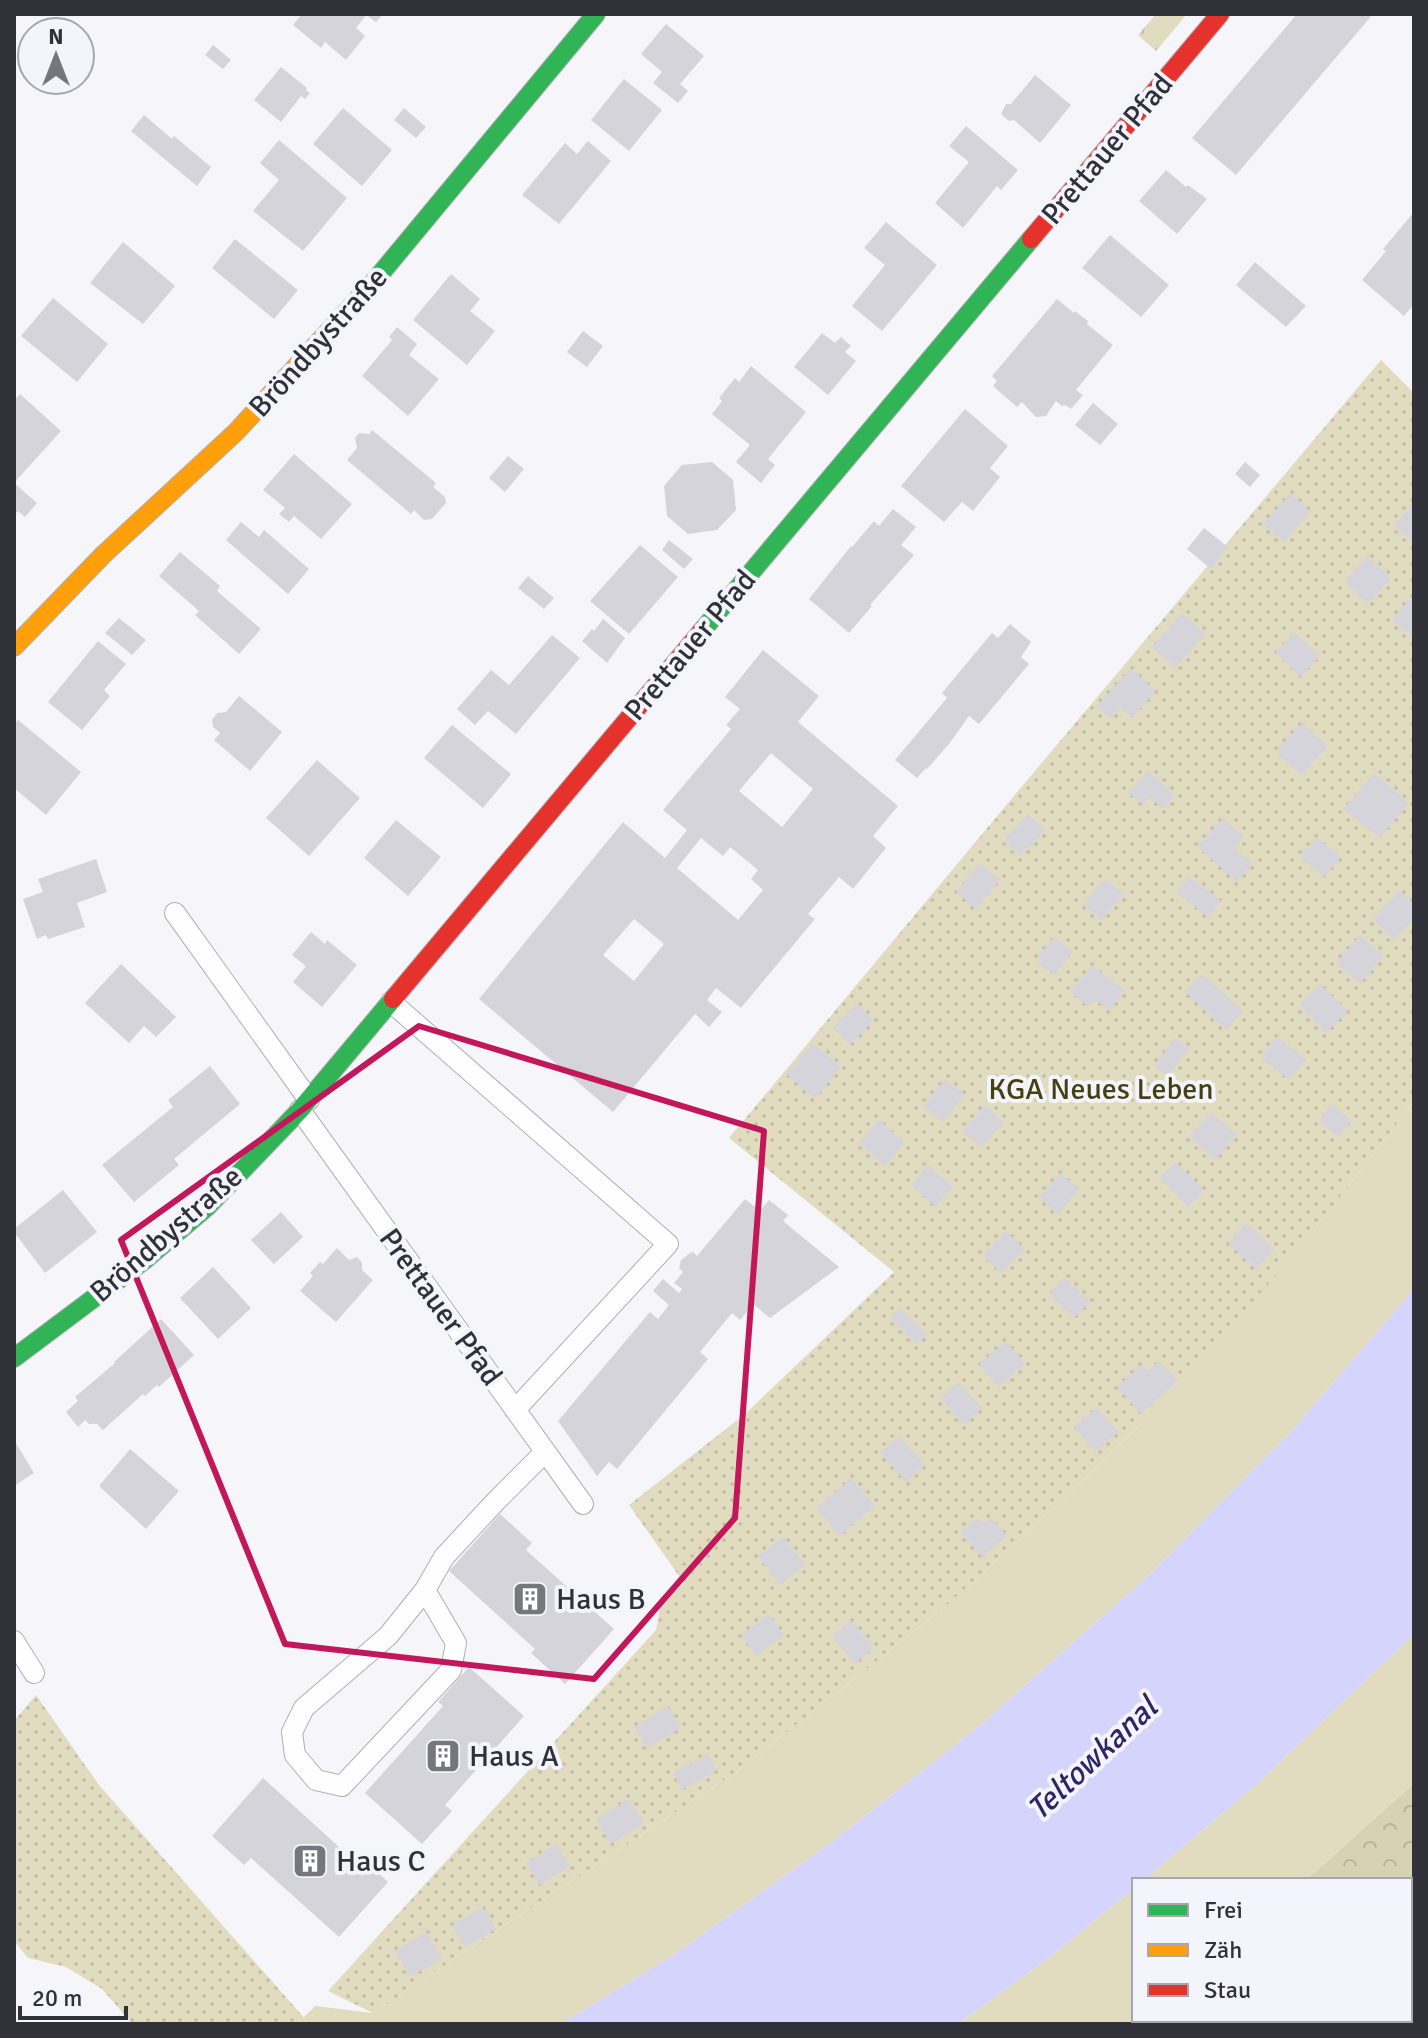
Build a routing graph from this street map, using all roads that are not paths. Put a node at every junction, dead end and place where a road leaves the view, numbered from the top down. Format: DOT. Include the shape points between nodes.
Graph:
graph roads {
  1 [pos="596,14"];
  2 [pos="1220,14"];
  3 [pos="14,647"];
  4 [pos="175,913"];
  5 [pos="391,1002"];
  6 [pos="304,1105"];
  7 [pos="14,1358"];
  8 [pos="515,1410"];
  9 [pos="545,1452"];
  10 [pos="583,1504"];
  11 [pos="425,1590"];
  12 [pos="14,1641"];
  13 [pos="34,1673"];
  1 -- 3 [label="street, Bröndbystraße" via="355,304 270,397"];
  2 -- 5 [label="street, Prettauer Pfad"];
  4 -- 6 [label="lane, Prettauer Pfad"];
  5 -- 6 [label="street, Prettauer Pfad"];
  5 -- 8 [label="lane" via="668,1244"];
  6 -- 7 [label="street, Bröndbystraße" via="207,1207"];
  6 -- 8 [label="lane, Prettauer Pfad"];
  8 -- 9 [label="lane, Prettauer Pfad"];
  9 -- 10 [label="lane, Prettauer Pfad"];
  9 -- 11 [label="lane" via="444,1557"];
  11 -- 11 [label="lane" via="456,1643 451,1670 342,1786 316,1780 295,1755 292,1732 304,1708 388,1636"];
  12 -- 13 [label="lane"];
}
